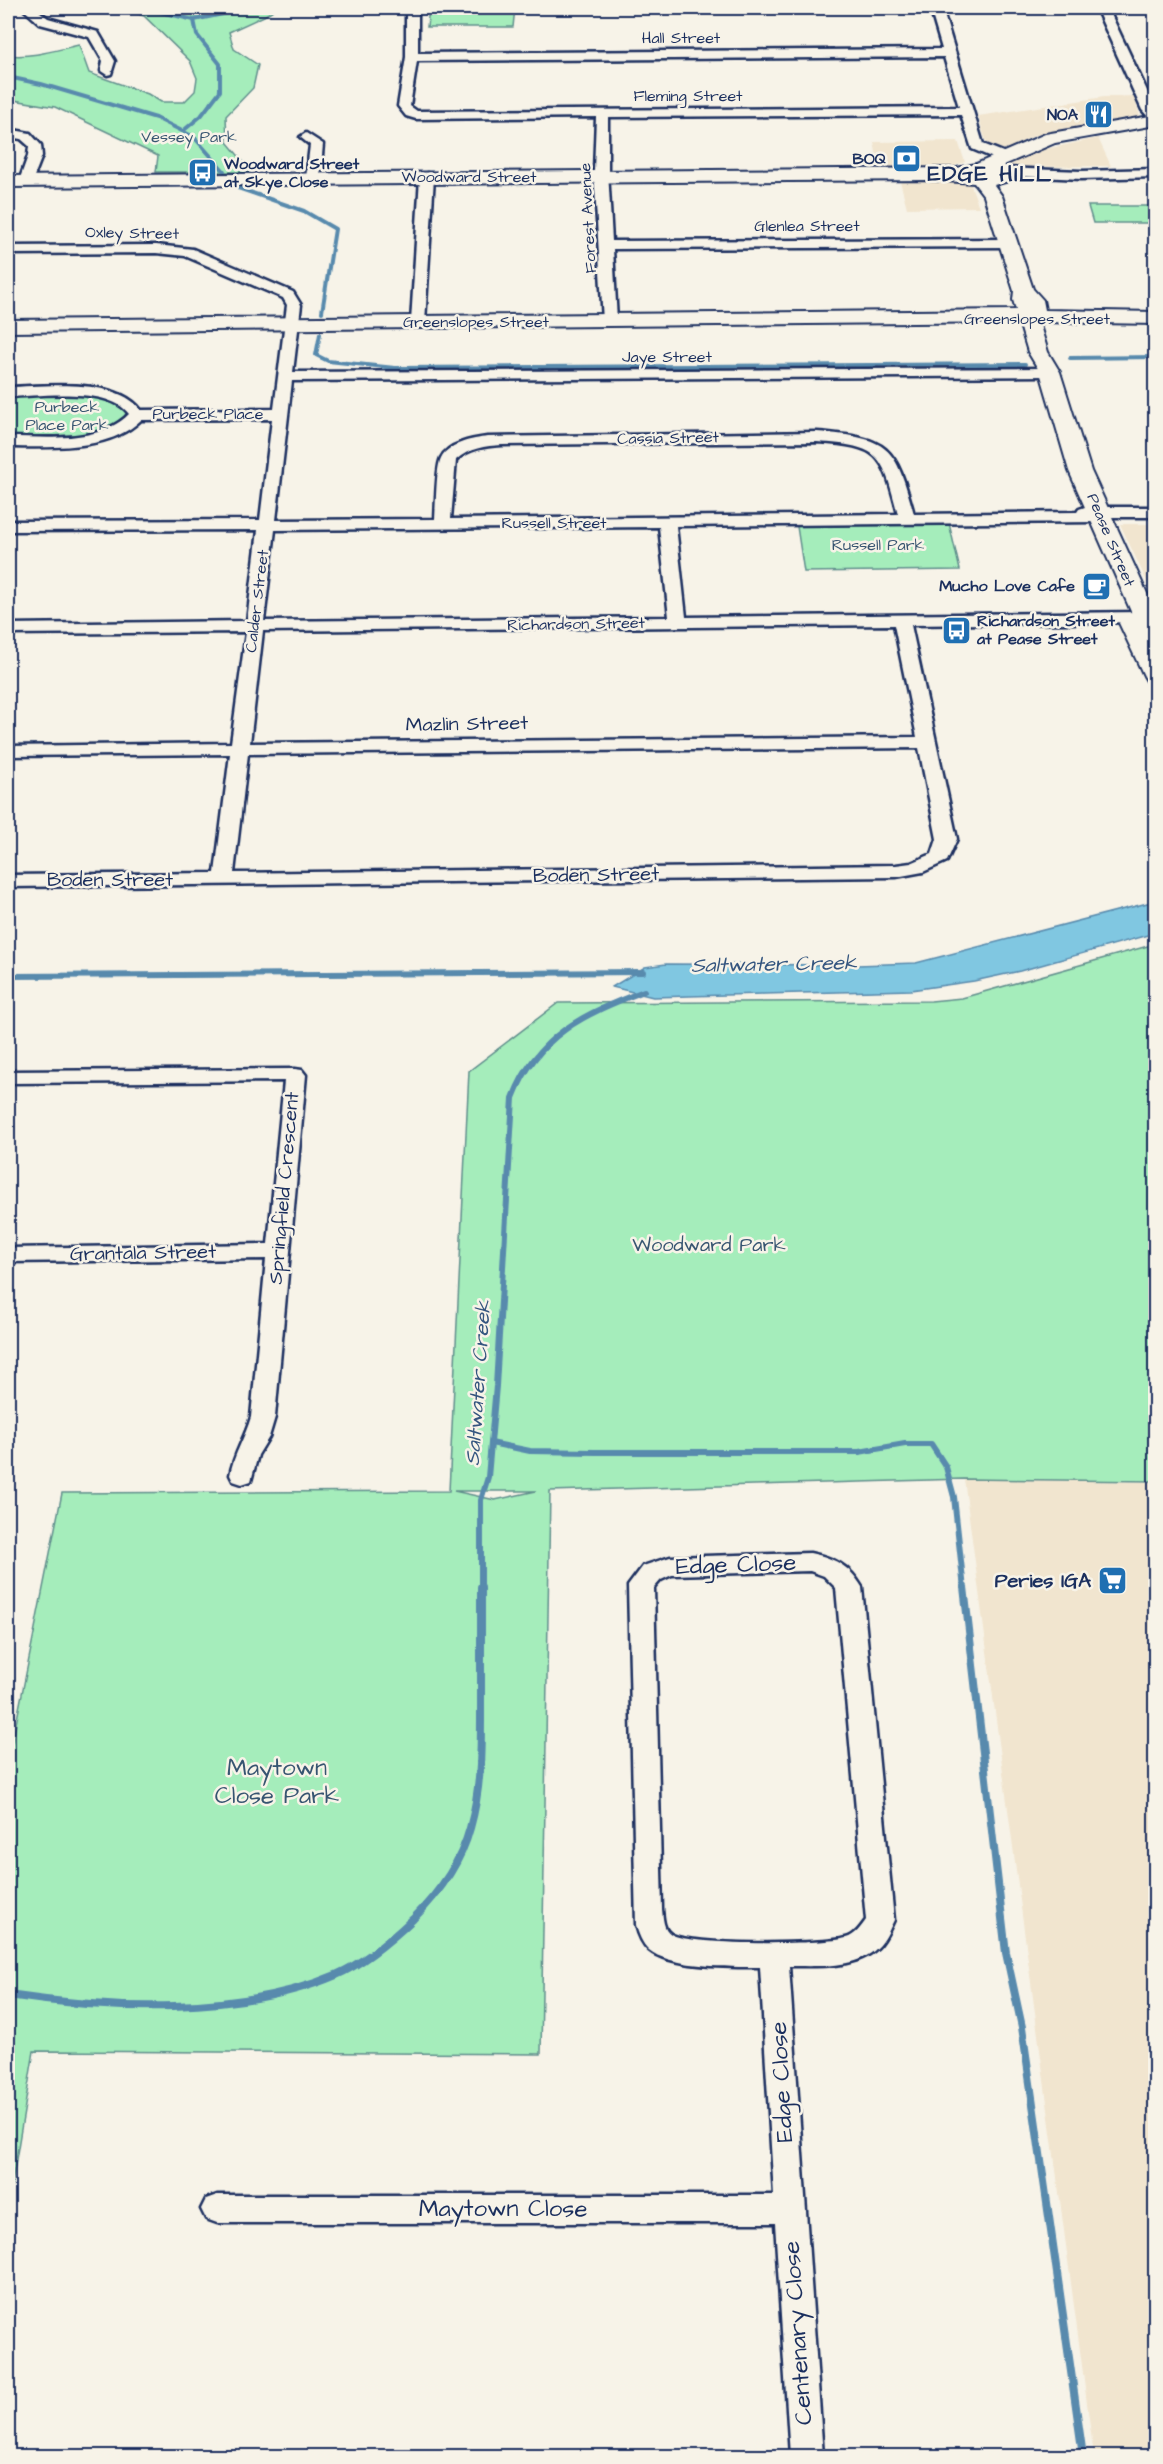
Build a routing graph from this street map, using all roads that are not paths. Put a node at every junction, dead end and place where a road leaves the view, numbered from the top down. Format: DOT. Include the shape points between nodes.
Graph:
graph roads {
  1 [pos="28,8"];
  2 [pos="412,8"];
  3 [pos="936,8"];
  4 [pos="1102,8"];
  5 [pos="950,53"];
  6 [pos="412,57"];
  7 [pos="107,71"];
  8 [pos="967,111"];
  9 [pos="602,114"];
  10 [pos="1155,119"];
  11 [pos="8,133"];
  12 [pos="306,137"];
  13 [pos="1155,173"];
  14 [pos="991,174"];
  15 [pos="602,176"];
  16 [pos="427,177"];
  17 [pos="313,178"];
  18 [pos="17,181"];
  19 [pos="1008,243"];
  20 [pos="606,245"];
  21 [pos="8,250"];
  22 [pos="1034,318"];
  23 [pos="1155,318"];
  24 [pos="610,321"];
  25 [pos="418,322"];
  26 [pos="292,323"];
  27 [pos="8,326"];
  28 [pos="1050,372"];
  29 [pos="285,377"];
  30 [pos="8,392"];
  31 [pos="280,414"];
  32 [pos="137,415"];
  33 [pos="8,442"];
  34 [pos="1155,512"];
  35 [pos="1092,515"];
  36 [pos="907,519"];
  37 [pos="667,522"];
  38 [pos="443,524"];
  39 [pos="266,525"];
  40 [pos="8,526"];
  41 [pos="1137,617"];
  42 [pos="902,621"];
  43 [pos="678,623"];
  44 [pos="253,627"];
  45 [pos="8,629"];
  46 [pos="1155,641"];
  47 [pos="1155,676"];
  48 [pos="927,742"];
  49 [pos="239,749"];
  50 [pos="8,751"];
  51 [pos="224,879"];
  52 [pos="8,881"];
  53 [pos="8,1077"];
  54 [pos="278,1251"];
  55 [pos="8,1255"];
  56 [pos="242,1475"];
  57 [pos="774,1954"];
  58 [pos="217,2209"];
  59 [pos="789,2209"];
  60 [pos="806,2457"];
  1 -- 7 [label="street" via="44,21 94,35 109,62"];
  2 -- 6 [label="street"];
  3 -- 5 [label="street"];
  4 -- 10 [label="street"];
  5 -- 6 [label="street, Hall Street"];
  5 -- 8 [label="street"];
  6 -- 9 [label="street, Fleming Street" via="404,106 410,113"];
  8 -- 9 [label="street, Fleming Street"];
  8 -- 14 [label="street" via="977,146 985,151"];
  9 -- 15 [label="street, Forest Avenue"];
  10 -- 14 [label="street" via="1051,138"];
  11 -- 18 [label="street" via="25,136 35,145 35,156"];
  12 -- 17 [label="street" via="317,144"];
  13 -- 14 [label="street, Woodward Street"];
  14 -- 15 [label="street, Woodward Street"];
  14 -- 19 [label="street, Pease Street"];
  15 -- 16 [label="street, Woodward Street"];
  15 -- 20 [label="street, Forest Avenue"];
  16 -- 17 [label="street, Woodward Street"];
  16 -- 25 [label="street"];
  17 -- 18 [label="street, Woodward Street"];
  19 -- 20 [label="street, Glenlea Street"];
  19 -- 22 [label="street, Pease Street" via="1024,291 1033,300"];
  20 -- 24 [label="street, Forest Avenue"];
  21 -- 26 [label="street, Oxley Street" via="188,252 288,295 294,305"];
  22 -- 23 [label="street, Greenslopes Street"];
  22 -- 24 [label="street, Greenslopes Street"];
  22 -- 28 [label="street, Pease Street" via="1049,352"];
  24 -- 25 [label="street, Greenslopes Street"];
  25 -- 26 [label="street, Greenslopes Street"];
  26 -- 27 [label="street, Greenslopes Street"];
  26 -- 29 [label="street, Calder Street"];
  28 -- 29 [label="street, Jaye Street"];
  28 -- 35 [label="street, Pease Street"];
  29 -- 31 [label="street, Calder Street"];
  30 -- 32 [label="street, Purbeck Place" via="108,394 128,403"];
  31 -- 32 [label="street, Purbeck Place"];
  31 -- 39 [label="street, Calder Street"];
  32 -- 33 [label="street, Purbeck Place" via="131,422 94,438"];
  34 -- 35 [label="street, Russell Street"];
  35 -- 36 [label="street, Russell Street"];
  35 -- 41 [label="street, Pease Street"];
  36 -- 37 [label="street, Russell Street"];
  36 -- 38 [label="street, Cassia Street" via="887,455 863,441 816,437 502,440 467,446 448,459"];
  37 -- 38 [label="street, Russell Street"];
  37 -- 43 [label="street"];
  38 -- 39 [label="street, Russell Street"];
  39 -- 40 [label="street, Russell Street"];
  39 -- 44 [label="street, Calder Street"];
  41 -- 42 [label="street, Richardson Street"];
  41 -- 46 [label="street, Pease Street"];
  41 -- 47 [label="street, Pease Street"];
  42 -- 43 [label="street, Richardson Street"];
  42 -- 48 [label="street, Boden Street"];
  43 -- 44 [label="street, Richardson Street"];
  44 -- 45 [label="street, Richardson Street"];
  44 -- 49 [label="street, Calder Street"];
  48 -- 49 [label="street, Mazlin Street"];
  48 -- 51 [label="street, Boden Street" via="947,839 940,857 916,868"];
  49 -- 50 [label="street, Mazlin Street"];
  49 -- 51 [label="street, Calder Street"];
  51 -- 52 [label="street, Boden Street"];
  53 -- 54 [label="street, Springfield Crescent" via="295,1075"];
  54 -- 55 [label="street, Grantala Street"];
  54 -- 56 [label="street, Springfield Crescent" via="263,1417 258,1437 246,1455"];
  57 -- 57 [label="street, Edge Close" via="683,1951 663,1945 650,1930 641,1586 652,1574 670,1566 810,1562 829,1566 842,1575 849,1587 880,1920 864,1944 847,1951"];
  57 -- 59 [label="street, Edge Close"];
  58 -- 59 [label="street, Maytown Close"];
  59 -- 60 [label="street, Centenary Close"];
}
